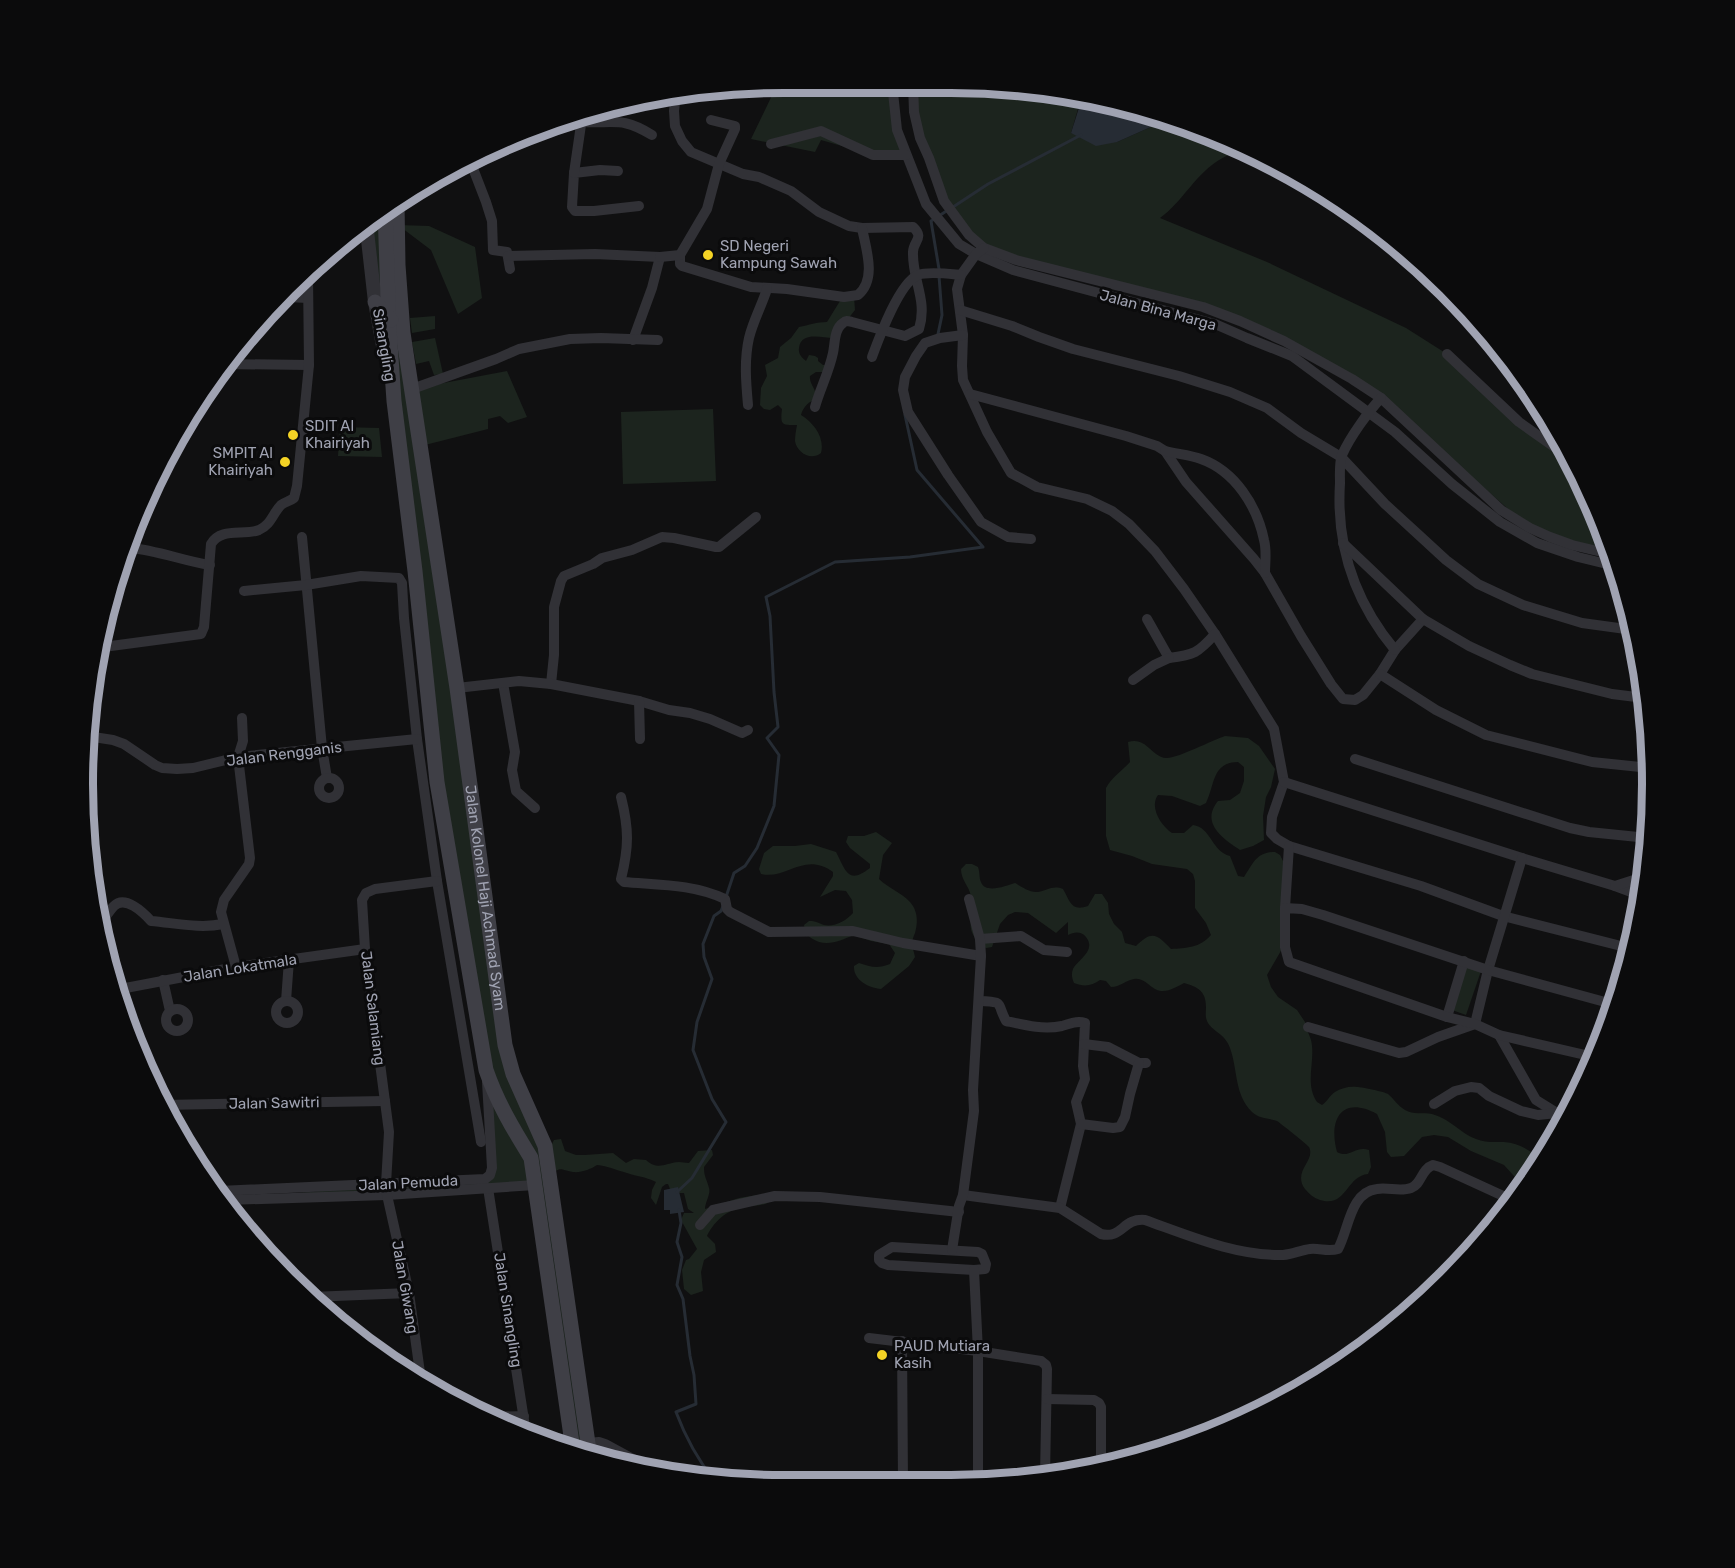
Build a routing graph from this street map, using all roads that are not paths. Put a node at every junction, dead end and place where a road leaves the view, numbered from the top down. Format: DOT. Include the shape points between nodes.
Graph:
graph roads {
  1 [pos="893,93"];
  2 [pos="913,93"];
  3 [pos="675,102"];
  4 [pos="594,120"];
  5 [pos="711,120"];
  6 [pos="581,124"];
  7 [pos="652,135"];
  8 [pos="771,144"];
  9 [pos="906,155"];
  10 [pos="719,164"];
  11 [pos="471,168"];
  12 [pos="618,171"];
  13 [pos="574,173"];
  14 [pos="942,195"];
  15 [pos="924,199"];
  16 [pos="639,206"];
  17 [pos="397,211"];
  18 [pos="385,220"];
  19 [pos="862,228"];
  20 [pos="368,232"];
  21 [pos="980,251"];
  22 [pos="508,255"];
  23 [pos="680,255"];
  24 [pos="660,257"];
  25 [pos="510,269"];
  26 [pos="918,275"];
  27 [pos="961,275"];
  28 [pos="308,283"];
  29 [pos="767,289"];
  30 [pos="293,297"];
  31 [pos="308,298"];
  32 [pos="382,301"];
  33 [pos="960,310"];
  34 [pos="389,318"];
  35 [pos="883,330"];
  36 [pos="403,333"];
  37 [pos="963,335"];
  38 [pos="633,340"];
  39 [pos="658,340"];
  40 [pos="1446,354"];
  41 [pos="872,357"];
  42 [pos="235,364"];
  43 [pos="309,365"];
  44 [pos="412,389"];
  45 [pos="970,394"];
  46 [pos="1381,398"];
  47 [pos="394,401"];
  48 [pos="748,405"];
  49 [pos="815,407"];
  50 [pos="1368,411"];
  51 [pos="1553,446"];
  52 [pos="1165,452"];
  53 [pos="1341,457"];
  54 [pos="756,517"];
  55 [pos="302,537"];
  56 [pos="1031,539"];
  57 [pos="1343,543"];
  58 [pos="135,548"];
  59 [pos="1601,552"];
  60 [pos="1606,564"];
  61 [pos="210,565"];
  62 [pos="1265,573"];
  63 [pos="306,585"];
  64 [pos="244,591"];
  65 [pos="1147,619"];
  66 [pos="1423,619"];
  67 [pos="1624,629"];
  68 [pos="421,634"];
  69 [pos="1215,634"];
  70 [pos="448,635"];
  71 [pos="107,647"];
  72 [pos="1395,650"];
  73 [pos="423,653"];
  74 [pos="451,654"];
  75 [pos="1169,658"];
  76 [pos="1380,674"];
  77 [pos="1133,680"];
  78 [pos="503,682"];
  79 [pos="551,684"];
  80 [pos="457,687"];
  81 [pos="1636,697"];
  82 [pos="639,701"];
  83 [pos="242,718"];
  84 [pos="748,730"];
  85 [pos="94,737"];
  86 [pos="417,739"];
  87 [pos="640,739"];
  88 [pos="322,748"];
  89 [pos="238,757"];
  90 [pos="1355,759"];
  91 [pos="1642,767"];
  92 [pos="327,777"];
  93 [pos="1284,782"];
  94 [pos="621,796"];
  95 [pos="535,808"];
  96 [pos="1640,840"];
  97 [pos="1289,846"];
  98 [pos="1522,858"];
  99 [pos="1635,880"];
  100 [pos="437,881"];
  101 [pos="1615,886"];
  102 [pos="1633,893"];
  103 [pos="969,899"];
  104 [pos="1285,908"];
  105 [pos="106,916"];
  106 [pos="1503,916"];
  107 [pos="223,924"];
  108 [pos="980,939"];
  109 [pos="1622,946"];
  110 [pos="365,949"];
  111 [pos="1067,952"];
  112 [pos="981,956"];
  113 [pos="289,960"];
  114 [pos="1464,961"];
  115 [pos="236,967"];
  116 [pos="1488,970"];
  117 [pos="163,980"];
  118 [pos="125,988"];
  119 [pos="286,1001"];
  120 [pos="979,1001"];
  121 [pos="1606,1002"];
  122 [pos="170,1011"];
  123 [pos="1447,1017"];
  124 [pos="1475,1024"];
  125 [pos="1308,1027"];
  126 [pos="1499,1035"];
  127 [pos="1084,1044"];
  128 [pos="1586,1055"];
  129 [pos="486,1070"];
  130 [pos="385,1101"];
  131 [pos="1434,1104"];
  132 [pos="173,1106"];
  133 [pos="1557,1115"];
  134 [pos="1556,1117"];
  135 [pos="1081,1124"];
  136 [pos="481,1142"];
  137 [pos="535,1185"];
  138 [pos="488,1188"];
  139 [pos="386,1190"];
  140 [pos="226,1191"];
  141 [pos="963,1195"];
  142 [pos="1505,1197"];
  143 [pos="232,1200"];
  144 [pos="1060,1208"];
  145 [pos="958,1212"];
  146 [pos="700,1225"];
  147 [pos="952,1250"];
  148 [pos="974,1270"];
  149 [pos="409,1293"];
  150 [pos="320,1297"];
  151 [pos="569,1308"];
  152 [pos="553,1311"];
  153 [pos="869,1338"];
  154 [pos="903,1341"];
  155 [pos="978,1351"];
  156 [pos="420,1371"];
  157 [pos="1047,1399"];
  158 [pos="507,1416"];
  159 [pos="524,1416"];
  160 [pos="525,1424"];
  161 [pos="572,1441"];
  162 [pos="588,1446"];
  163 [pos="592,1447"];
  164 [pos="627,1457"];
  165 [pos="1101,1458"];
  166 [pos="1044,1468"];
  167 [pos="978,1474"];
  168 [pos="903,1475"];
  1 -- 9 [label="street, Jalan Bina Marga" via="897,130"];
  2 -- 14 [label="street" via="920,138"];
  3 -- 10 [label="street" via="675,126 682,141 691,152"];
  4 -- 7 [label="street" via="636,125"];
  5 -- 10 [label="street" via="735,126"];
  6 -- 13 [label="street"];
  8 -- 9 [label="street" via="821,131 873,155"];
  9 -- 15 [label="street, Jalan Bina Marga"];
  10 -- 19 [label="street" via="791,191 819,212"];
  10 -- 23 [label="street" via="706,209"];
  11 -- 22 [label="street" via="492,221 492,250 506,251"];
  12 -- 13 [label="street"];
  13 -- 16 [label="street" via="571,203 575,211"];
  14 -- 15 [label="street"];
  14 -- 21 [label="street"];
  15 -- 21 [label="street, Jalan Bina Marga" via="959,244"];
  17 -- 36 [label="main road, Jalan Kolonel Haji Achmad Syam"];
  18 -- 32 [label="main road, Jalan Kolonel Haji Achmad Syam"];
  19 -- 26 [label="street" via="917,230 919,238 913,250"];
  19 -- 29 [label="street" via="868,268 867,284 858,295"];
  20 -- 32 [label="street"];
  21 -- 27 [label="street"];
  21 -- 46 [label="street, Jalan Bina Marga" via="1203,307 1284,341"];
  21 -- 50 [label="street, Jalan Bina Marga" via="1013,270 1215,324 1292,356"];
  22 -- 24 [label="street"];
  22 -- 25 [label="street"];
  23 -- 24 [label="street"];
  23 -- 29 [label="street" via="682,266"];
  24 -- 38 [label="street"];
  26 -- 27 [label="street"];
  26 -- 35 [label="street" via="901,293"];
  26 -- 35 [label="street" via="923,316 919,329 904,336"];
  27 -- 33 [label="street" via="957,289"];
  28 -- 31 [label="street"];
  29 -- 48 [label="street" via="749,338"];
  30 -- 31 [label="street"];
  31 -- 43 [label="street"];
  32 -- 34 [label="main road, Jalan Kolonel Haji Achmad Syam"];
  32 -- 47 [label="street, Sinangling"];
  33 -- 37 [label="street"];
  33 -- 53 [label="street" via="1073,349 1230,392 1267,408"];
  34 -- 36 [label="main road"];
  34 -- 47 [label="main road, Jalan Kolonel Haji Achmad Syam"];
  35 -- 41 [label="street"];
  35 -- 49 [label="street" via="842,323"];
  36 -- 44 [label="main road, Jalan Kolonel Haji Achmad Syam"];
  37 -- 45 [label="street" via="962,373"];
  37 -- 56 [label="street" via="924,343 905,377 903,390 908,412 981,522 1008,537"];
  38 -- 39 [label="street"];
  38 -- 44 [label="street" via="570,339 519,349"];
  40 -- 51 [label="street" via="1519,422"];
  42 -- 43 [label="street"];
  43 -- 61 [label="street" via="294,498 259,530 216,538 211,544"];
  44 -- 70 [label="main road, Jalan Kolonel Haji Achmad Syam"];
  45 -- 52 [label="street" via="1126,436"];
  45 -- 69 [label="street" via="1011,473 1037,487 1087,499 1121,517 1155,551"];
  46 -- 50 [label="street"];
  46 -- 59 [label="street, Jalan Bina Marga" via="1501,510 1550,537"];
  47 -- 68 [label="main road, Jalan Kolonel Haji Achmad Syam"];
  50 -- 53 [label="street"];
  50 -- 60 [label="street, Jalan Bina Marga" via="1500,522 1537,543"];
  52 -- 62 [label="street"];
  52 -- 62 [label="street" via="1201,459 1224,471 1238,486 1260,524 1265,543"];
  53 -- 57 [label="street"];
  53 -- 67 [label="street" via="1414,531 1478,584 1582,623"];
  54 -- 79 [label="street" via="719,547 662,537 564,576 554,607"];
  55 -- 63 [label="street"];
  57 -- 66 [label="street"];
  57 -- 72 [label="street" via="1362,602"];
  58 -- 61 [label="street"];
  61 -- 71 [label="street" via="201,634"];
  62 -- 76 [label="street" via="1343,699 1355,700 1363,695"];
  63 -- 64 [label="street"];
  63 -- 86 [label="street" via="361,576 399,578"];
  63 -- 88 [label="street"];
  65 -- 75 [label="street"];
  66 -- 72 [label="street"];
  66 -- 81 [label="street" via="1510,666"];
  68 -- 70 [label="main road"];
  68 -- 73 [label="main road, Jalan Kolonel Haji Achmad Syam"];
  69 -- 75 [label="street" via="1201,650"];
  69 -- 93 [label="street" via="1274,729"];
  70 -- 74 [label="main road, Jalan Kolonel Haji Achmad Syam"];
  72 -- 76 [label="street"];
  73 -- 74 [label="main road"];
  73 -- 129 [label="main road, Jalan Kolonel Haji Achmad Syam" via="437,782"];
  74 -- 80 [label="main road, Jalan Kolonel Haji Achmad Syam"];
  75 -- 77 [label="street"];
  76 -- 91 [label="street" via="1436,710 1486,735 1592,762"];
  78 -- 79 [label="street"];
  78 -- 80 [label="street"];
  78 -- 95 [label="street" via="515,752 512,770 516,791"];
  79 -- 82 [label="street"];
  80 -- 151 [label="main road, Jalan Kolonel Haji Achmad Syam" via="506,1047 520,1092 545,1146"];
  82 -- 84 [label="street" via="710,719 742,733"];
  82 -- 87 [label="street"];
  83 -- 89 [label="street" via="243,741"];
  85 -- 89 [label="street, Jalan Rengganis" via="124,744 162,768 193,768"];
  86 -- 88 [label="street, Jalan Rengganis"];
  86 -- 100 [label="street"];
  88 -- 89 [label="street, Jalan Rengganis"];
  88 -- 92 [label="street"];
  89 -- 107 [label="street" via="250,858 224,900"];
  90 -- 96 [label="street" via="1570,828"];
  93 -- 97 [label="street" via="1271,833"];
  93 -- 98 [label="street"];
  94 -- 112 [label="street" via="628,845 622,881 678,885 711,893 725,899 730,912 769,932 853,931"];
  97 -- 104 [label="street"];
  97 -- 106 [label="street" via="1421,886"];
  98 -- 101 [label="street"];
  98 -- 106 [label="street"];
  99 -- 101 [label="street"];
  100 -- 110 [label="street, Jalan Salamiang" via="366,893 362,900"];
  100 -- 136 [label="street"];
  101 -- 102 [label="street"];
  103 -- 108 [label="street"];
  104 -- 114 [label="street" via="1323,915"];
  104 -- 123 [label="street" via="1289,962"];
  105 -- 107 [label="street" via="112,907 127,902 152,921"];
  106 -- 109 [label="street"];
  106 -- 116 [label="street"];
  107 -- 115 [label="street"];
  108 -- 111 [label="street" via="1021,936 1040,948"];
  108 -- 112 [label="street"];
  110 -- 113 [label="street, Jalan Lokatmala"];
  110 -- 130 [label="street, Jalan Salamiang"];
  112 -- 120 [label="street"];
  113 -- 115 [label="street, Jalan Lokatmala"];
  113 -- 119 [label="street"];
  114 -- 116 [label="street"];
  114 -- 123 [label="street"];
  115 -- 117 [label="street, Jalan Lokatmala"];
  116 -- 121 [label="street"];
  116 -- 124 [label="street"];
  117 -- 118 [label="street, Jalan Lokatmala"];
  117 -- 122 [label="street"];
  120 -- 127 [label="street" via="995,1002 1002,1007 1006,1021 1027,1026 1083,1022"];
  120 -- 141 [label="street" via="974,1111"];
  123 -- 124 [label="street"];
  124 -- 125 [label="street" via="1438,1036 1406,1053"];
  124 -- 126 [label="street"];
  126 -- 128 [label="street"];
  126 -- 133 [label="street" via="1536,1100"];
  127 -- 135 [label="street" via="1085,1079 1076,1102"];
  127 -- 135 [label="street" via="1108,1047 1143,1063 1120,1126"];
  129 -- 137 [label="main road, Jalan Kolonel Haji Achmad Syam" via="507,1120 531,1158"];
  129 -- 139 [label="street, Jalan Pemuda" via="490,1175 485,1179"];
  130 -- 132 [label="street, Jalan Sawitri"];
  130 -- 139 [label="street, Jalan Salamiang" via="389,1132"];
  131 -- 134 [label="street" via="1455,1091 1471,1087 1521,1111"];
  135 -- 144 [label="street"];
  137 -- 138 [label="street, Jalan Pemuda"];
  137 -- 152 [label="main road, Jalan Kolonel Haji Achmad Syam"];
  138 -- 139 [label="street, Jalan Pemuda"];
  138 -- 159 [label="street, Jalan Sinangling"];
  139 -- 140 [label="street, Jalan Pemuda"];
  139 -- 143 [label="street, Jalan Pemuda"];
  139 -- 149 [label="street, Jalan Giwang"];
  141 -- 144 [label="street"];
  141 -- 145 [label="street"];
  142 -- 144 [label="street" via="1433,1166 1425,1170 1413,1188 1369,1190 1354,1205 1338,1249 1287,1255 1233,1250 1145,1220 1133,1220 1117,1233 1101,1234"];
  145 -- 146 [label="street" via="775,1196 713,1209"];
  145 -- 147 [label="street"];
  147 -- 148 [label="street" via="982,1254 985,1269"];
  147 -- 148 [label="street" via="892,1247 879,1255 879,1260 888,1265"];
  148 -- 155 [label="street"];
  149 -- 150 [label="street"];
  149 -- 156 [label="street, Jalan Giwang"];
  151 -- 152 [label="main road"];
  151 -- 162 [label="main road, Jalan Kolonel Haji Achmad Syam"];
  152 -- 161 [label="main road, Jalan Kolonel Haji Achmad Syam"];
  153 -- 154 [label="street"];
  154 -- 155 [label="street"];
  154 -- 168 [label="street"];
  155 -- 157 [label="street" via="1044,1363"];
  155 -- 167 [label="street"];
  157 -- 165 [label="street" via="1099,1403"];
  157 -- 166 [label="street"];
  158 -- 159 [label="street"];
  159 -- 160 [label="street, Jalan Sinangling"];
  163 -- 164 [label="street" via="599,1442"];
}
